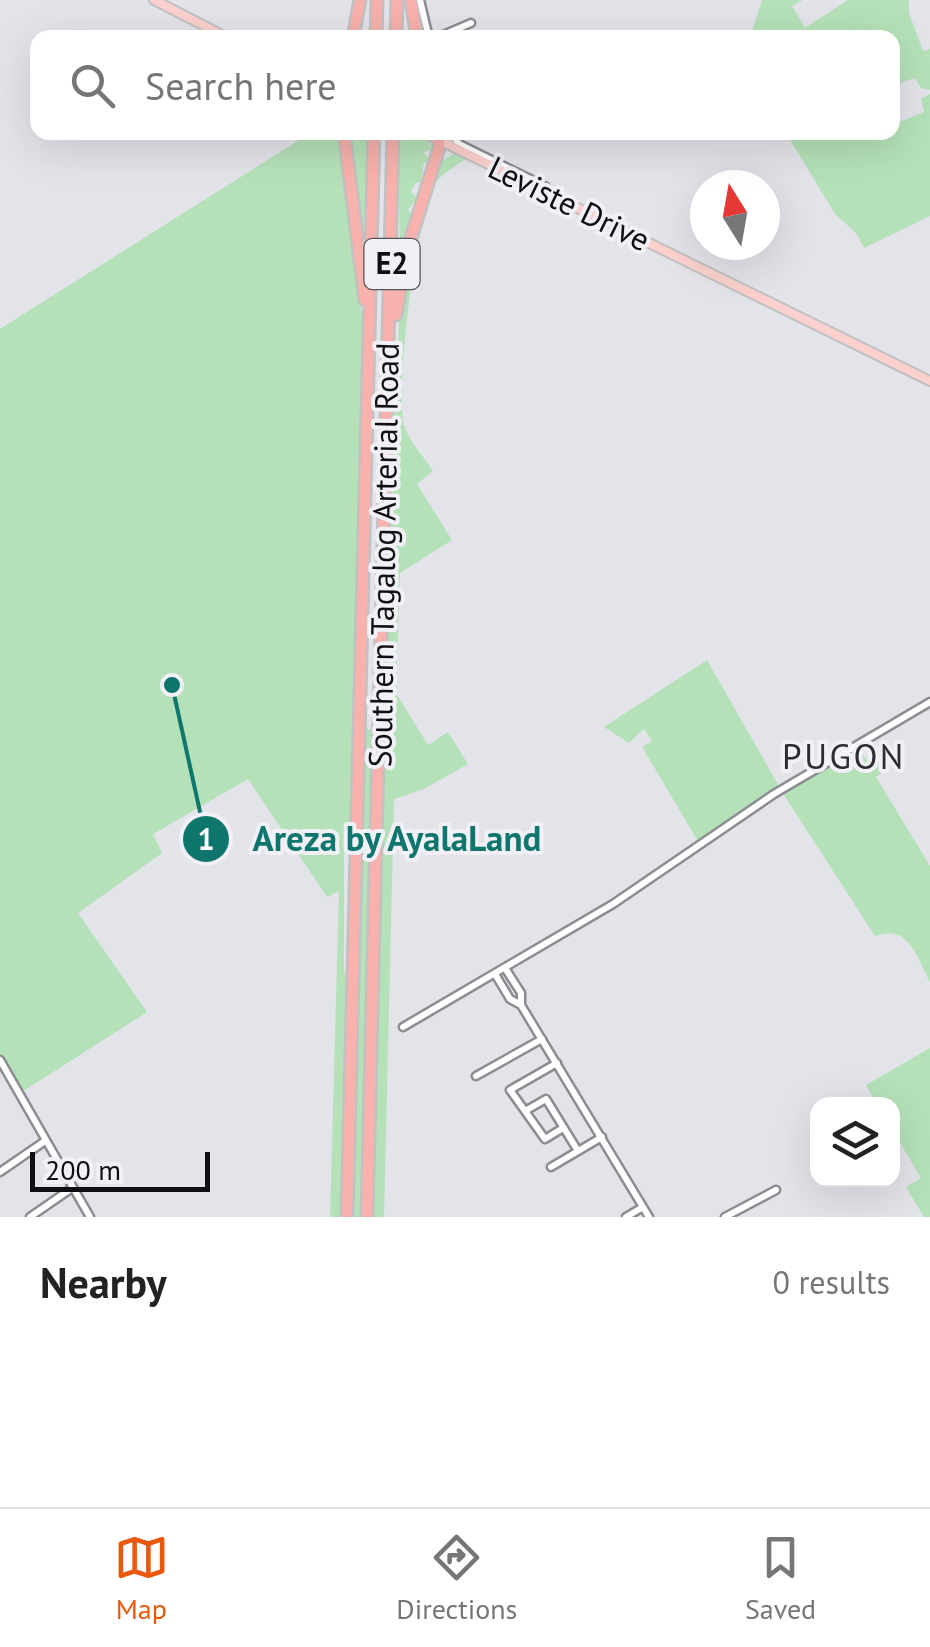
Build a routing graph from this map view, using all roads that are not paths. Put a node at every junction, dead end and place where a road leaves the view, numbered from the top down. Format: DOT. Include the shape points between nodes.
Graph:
graph roads {
  1 [pos="154,0"];
  2 [pos="360,0"];
  3 [pos="377,0"];
  4 [pos="397,0"];
  5 [pos="411,0"];
  6 [pos="420,0"];
  7 [pos="471,23"];
  8 [pos="212,30"];
  9 [pos="355,30"];
  10 [pos="376,30"];
  11 [pos="396,30"];
  12 [pos="416,30"];
  13 [pos="430,30"];
  14 [pos="453,30"];
  15 [pos="345,140"];
  16 [pos="374,140"];
  17 [pos="393,140"];
  18 [pos="438,140"];
  19 [pos="445,140"];
  20 [pos="456,140"];
  21 [pos="549,195"];
  22 [pos="369,369"];
  23 [pos="930,382"];
  24 [pos="388,396"];
  25 [pos="930,702"];
  26 [pos="505,968"];
  27 [pos="494,974"];
  28 [pos="520,1004"];
  29 [pos="403,1027"];
  30 [pos="542,1039"];
  31 [pos="0,1060"];
  32 [pos="557,1064"];
  33 [pos="476,1076"];
  34 [pos="525,1112"];
  35 [pos="563,1128"];
  36 [pos="602,1137"];
  37 [pos="45,1141"];
  38 [pos="578,1151"];
  39 [pos="551,1167"];
  40 [pos="0,1172"];
  41 [pos="72,1188"];
  42 [pos="776,1190"];
  43 [pos="643,1207"];
  44 [pos="30,1217"];
  45 [pos="90,1217"];
  46 [pos="347,1217"];
  47 [pos="366,1217"];
  48 [pos="626,1217"];
  49 [pos="649,1217"];
  50 [pos="725,1217"];
  1 -- 8 [label="main road"];
  2 -- 9 [label="highway"];
  3 -- 10 [label="highway"];
  4 -- 11 [label="highway"];
  5 -- 12 [label="highway"];
  6 -- 13 [label="street"];
  7 -- 14 [label="street"];
  15 -- 22 [label="highway"];
  16 -- 22 [label="highway, Southern Tagalog Arterial Road / E2"];
  17 -- 24 [label="highway, Southern Tagalog Arterial Road / E2"];
  18 -- 24 [label="highway" via="406,254"];
  19 -- 21 [label="main road, Leviste Drive"];
  20 -- 21 [label="street" via="546,186"];
  21 -- 23 [label="main road, Leviste Drive"];
  22 -- 46 [label="highway, Southern Tagalog Arterial Road / E2"];
  24 -- 47 [label="highway, Southern Tagalog Arterial Road / E2"];
  25 -- 26 [label="street"];
  26 -- 27 [label="street"];
  26 -- 28 [label="street"];
  27 -- 28 [label="street"];
  27 -- 29 [label="street"];
  28 -- 30 [label="street"];
  30 -- 32 [label="street"];
  30 -- 33 [label="street"];
  31 -- 37 [label="street"];
  32 -- 34 [label="street" via="510,1090"];
  32 -- 36 [label="street"];
  34 -- 35 [label="street" via="545,1139"];
  34 -- 35 [label="street" via="546,1099"];
  35 -- 38 [label="street"];
  36 -- 38 [label="street"];
  36 -- 43 [label="street"];
  37 -- 40 [label="street"];
  37 -- 41 [label="street"];
  38 -- 39 [label="street"];
  41 -- 44 [label="street"];
  41 -- 45 [label="street"];
  42 -- 50 [label="street"];
  43 -- 48 [label="street"];
  43 -- 49 [label="street"];
}
